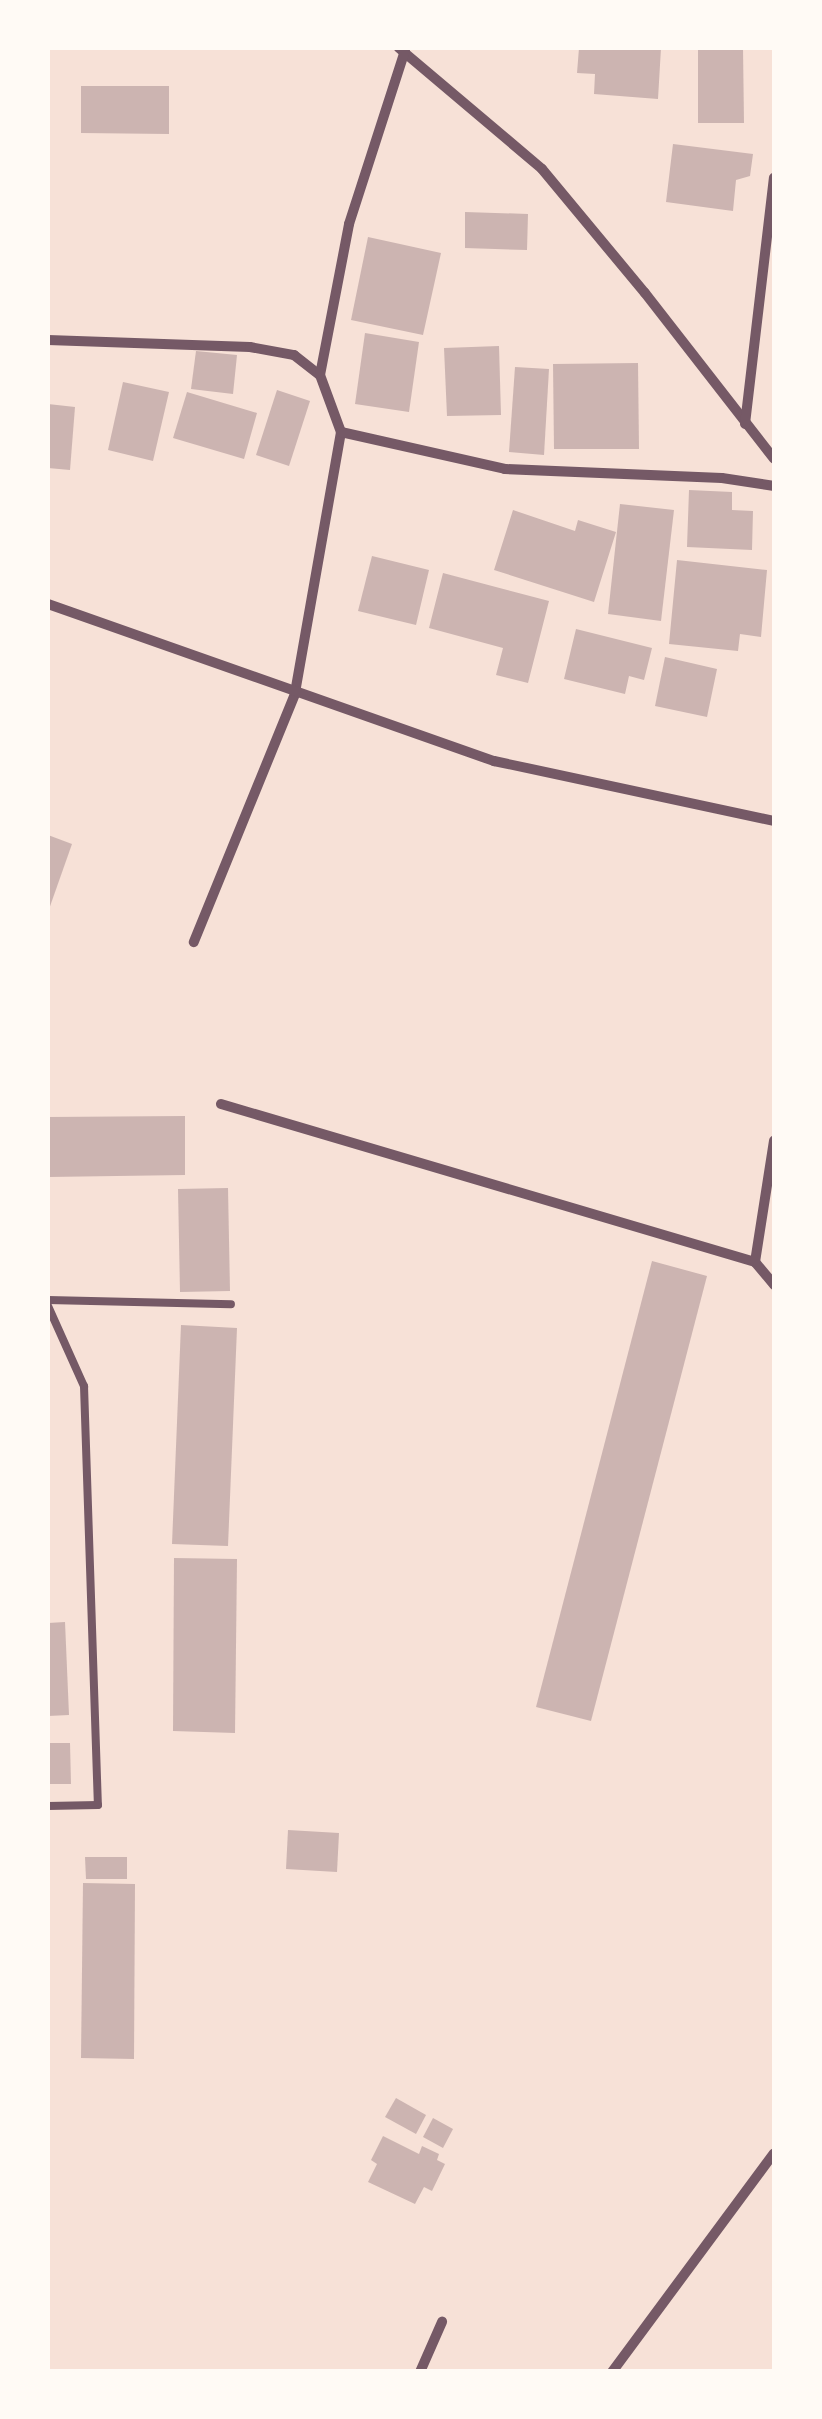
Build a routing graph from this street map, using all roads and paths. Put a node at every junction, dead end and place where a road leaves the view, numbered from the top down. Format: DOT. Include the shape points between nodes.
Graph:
graph roads {
  1 [pos="402,50"];
  2 [pos="774,178"];
  3 [pos="48,340"];
  4 [pos="320,374"];
  5 [pos="745,424"];
  6 [pos="341,432"];
  7 [pos="774,459"];
  8 [pos="774,486"];
  9 [pos="48,604"];
  10 [pos="295,694"];
  11 [pos="774,822"];
  12 [pos="194,942"];
  13 [pos="221,1104"];
  14 [pos="774,1140"];
  15 [pos="755,1262"];
  16 [pos="774,1285"];
  17 [pos="48,1303"];
  18 [pos="231,1304"];
  19 [pos="48,1806"];
  20 [pos="774,2153"];
  21 [pos="442,2322"];
  22 [pos="420,2372"];
  23 [pos="612,2372"];
  1 -- 4 [label="street" via="349,224"];
  1 -- 5 [label="street" via="542,170"];
  2 -- 5 [label="street"];
  3 -- 4 [label="street" via="250,346 294,356"];
  4 -- 6 [label="street"];
  5 -- 7 [label="street"];
  6 -- 8 [label="street" via="505,470"];
  6 -- 10 [label="street"];
  9 -- 10 [label="street"];
  10 -- 11 [label="street" via="494,761"];
  10 -- 12 [label="street"];
  13 -- 15 [label="street"];
  14 -- 15 [label="street"];
  15 -- 16 [label="street"];
  17 -- 18 [label="lane"];
  17 -- 19 [label="lane" via="84,1386 98,1805"];
  20 -- 23 [label="street"];
  21 -- 22 [label="street"];
}
